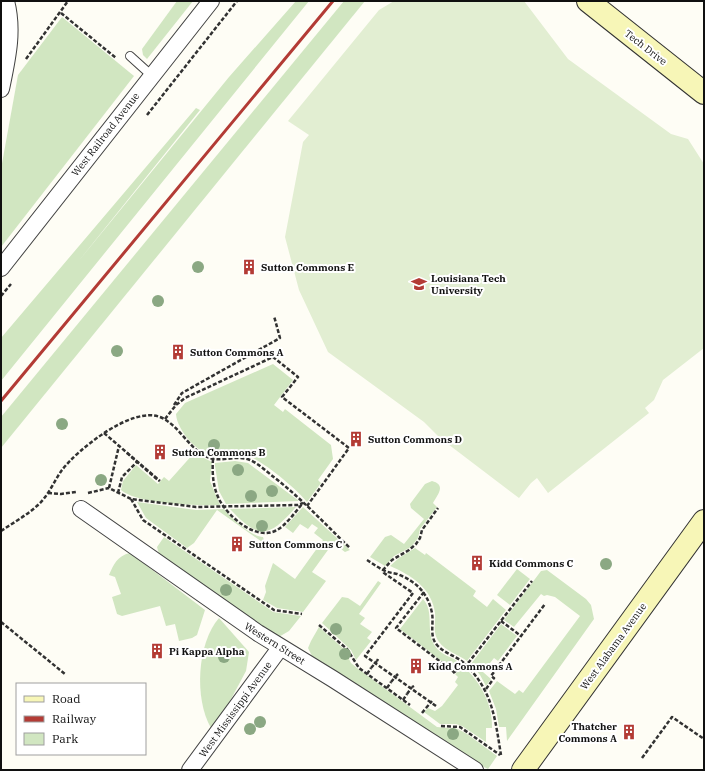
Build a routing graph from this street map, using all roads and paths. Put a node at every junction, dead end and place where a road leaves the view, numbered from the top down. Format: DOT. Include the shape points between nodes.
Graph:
graph roads {
  1 [pos="6,1"];
  2 [pos="68,1"];
  3 [pos="210,1"];
  4 [pos="588,1"];
  5 [pos="61,12"];
  6 [pos="130,56"];
  7 [pos="24,61"];
  8 [pos="122,63"];
  9 [pos="151,75"];
  10 [pos="1,89"];
  11 [pos="704,93"];
  12 [pos="1,268"];
  13 [pos="274,316"];
  14 [pos="171,410"];
  15 [pos="165,419"];
  16 [pos="104,433"];
  17 [pos="119,446"];
  18 [pos="127,453"];
  19 [pos="213,459"];
  20 [pos="136,462"];
  21 [pos="109,488"];
  22 [pos="118,492"];
  23 [pos="48,493"];
  24 [pos="130,499"];
  25 [pos="303,503"];
  26 [pos="306,506"];
  27 [pos="224,507"];
  28 [pos="438,508"];
  29 [pos="81,509"];
  30 [pos="704,522"];
  31 [pos="1,531"];
  32 [pos="350,548"];
  33 [pos="367,560"];
  34 [pos="383,570"];
  35 [pos="532,581"];
  36 [pos="424,592"];
  37 [pos="545,604"];
  38 [pos="302,614"];
  39 [pos="501,621"];
  40 [pos="1,622"];
  41 [pos="319,625"];
  42 [pos="521,636"];
  43 [pos="280,648"];
  44 [pos="378,659"];
  45 [pos="465,664"];
  46 [pos="65,674"];
  47 [pos="367,674"];
  48 [pos="398,674"];
  49 [pos="414,686"];
  50 [pos="387,688"];
  51 [pos="486,690"];
  52 [pos="403,700"];
  53 [pos="433,700"];
  54 [pos="436,706"];
  55 [pos="422,713"];
  56 [pos="427,717"];
  57 [pos="438,725"];
  58 [pos="704,739"];
  59 [pos="642,758"];
  60 [pos="190,770"];
  61 [pos="475,770"];
  62 [pos="523,770"];
  1 -- 10 [label="street" via="10,17 9,51"];
  2 -- 5 [label="path"];
  3 -- 9 [label="street, West Railroad Avenue"];
  4 -- 11 [label="main road, Tech Drive"];
  5 -- 7 [label="path"];
  5 -- 8 [label="path"];
  6 -- 9 [label="lane"];
  9 -- 12 [label="street, West Railroad Avenue"];
  13 -- 14 [label="path" via="280,338 182,393"];
  14 -- 15 [label="path"];
  14 -- 26 [label="path" via="185,398 273,358 298,377 282,397 349,448"];
  15 -- 16 [label="path" via="153,415 138,417"];
  15 -- 19 [label="path" via="175,426 196,450"];
  16 -- 17 [label="path"];
  16 -- 23 [label="path" via="70,461"];
  17 -- 20 [label="path, bridge" via="160,481"];
  17 -- 21 [label="path"];
  18 -- 20 [label="path, bridge"];
  19 -- 25 [label="path" via="250,460"];
  19 -- 27 [label="path" via="214,483"];
  20 -- 22 [label="path" via="122,477"];
  21 -- 22 [label="path"];
  21 -- 23 [label="path" via="81,494 74,491"];
  22 -- 24 [label="path"];
  23 -- 31 [label="path" via="38,504"];
  24 -- 27 [label="path" via="196,507"];
  24 -- 38 [label="path" via="143,520 274,610"];
  25 -- 26 [label="path"];
  25 -- 27 [label="path"];
  25 -- 27 [label="path" via="279,529 264,534 251,530"];
  26 -- 32 [label="path"];
  28 -- 34 [label="path" via="422,530 416,544 392,560"];
  29 -- 43 [label="street, Western Street"];
  30 -- 62 [label="main road, West Alabama Avenue"];
  33 -- 34 [label="path"];
  34 -- 36 [label="path" via="406,578"];
  34 -- 54 [label="path" via="413,593 365,656"];
  35 -- 39 [label="path"];
  36 -- 45 [label="path" via="430,606 432,633 437,645"];
  36 -- 45 [label="path" via="396,628 454,672"];
  37 -- 42 [label="path"];
  39 -- 42 [label="path"];
  39 -- 45 [label="path"];
  40 -- 46 [label="path"];
  41 -- 47 [label="path" via="348,649 354,662"];
  42 -- 51 [label="path" via="491,676 494,678"];
  43 -- 60 [label="street, West Mississippi Avenue"];
  43 -- 61 [label="street, Western Street"];
  44 -- 47 [label="path, bridge"];
  45 -- 51 [label="path" via="477,675"];
  47 -- 50 [label="path"];
  48 -- 50 [label="path, bridge"];
  49 -- 52 [label="path, bridge"];
  50 -- 52 [label="path"];
  51 -- 57 [label="path" via="493,709 501,756 460,727"];
  52 -- 55 [label="path"];
  53 -- 55 [label="path, bridge"];
  55 -- 56 [label="path"];
  58 -- 59 [label="path" via="672,717"];
}
